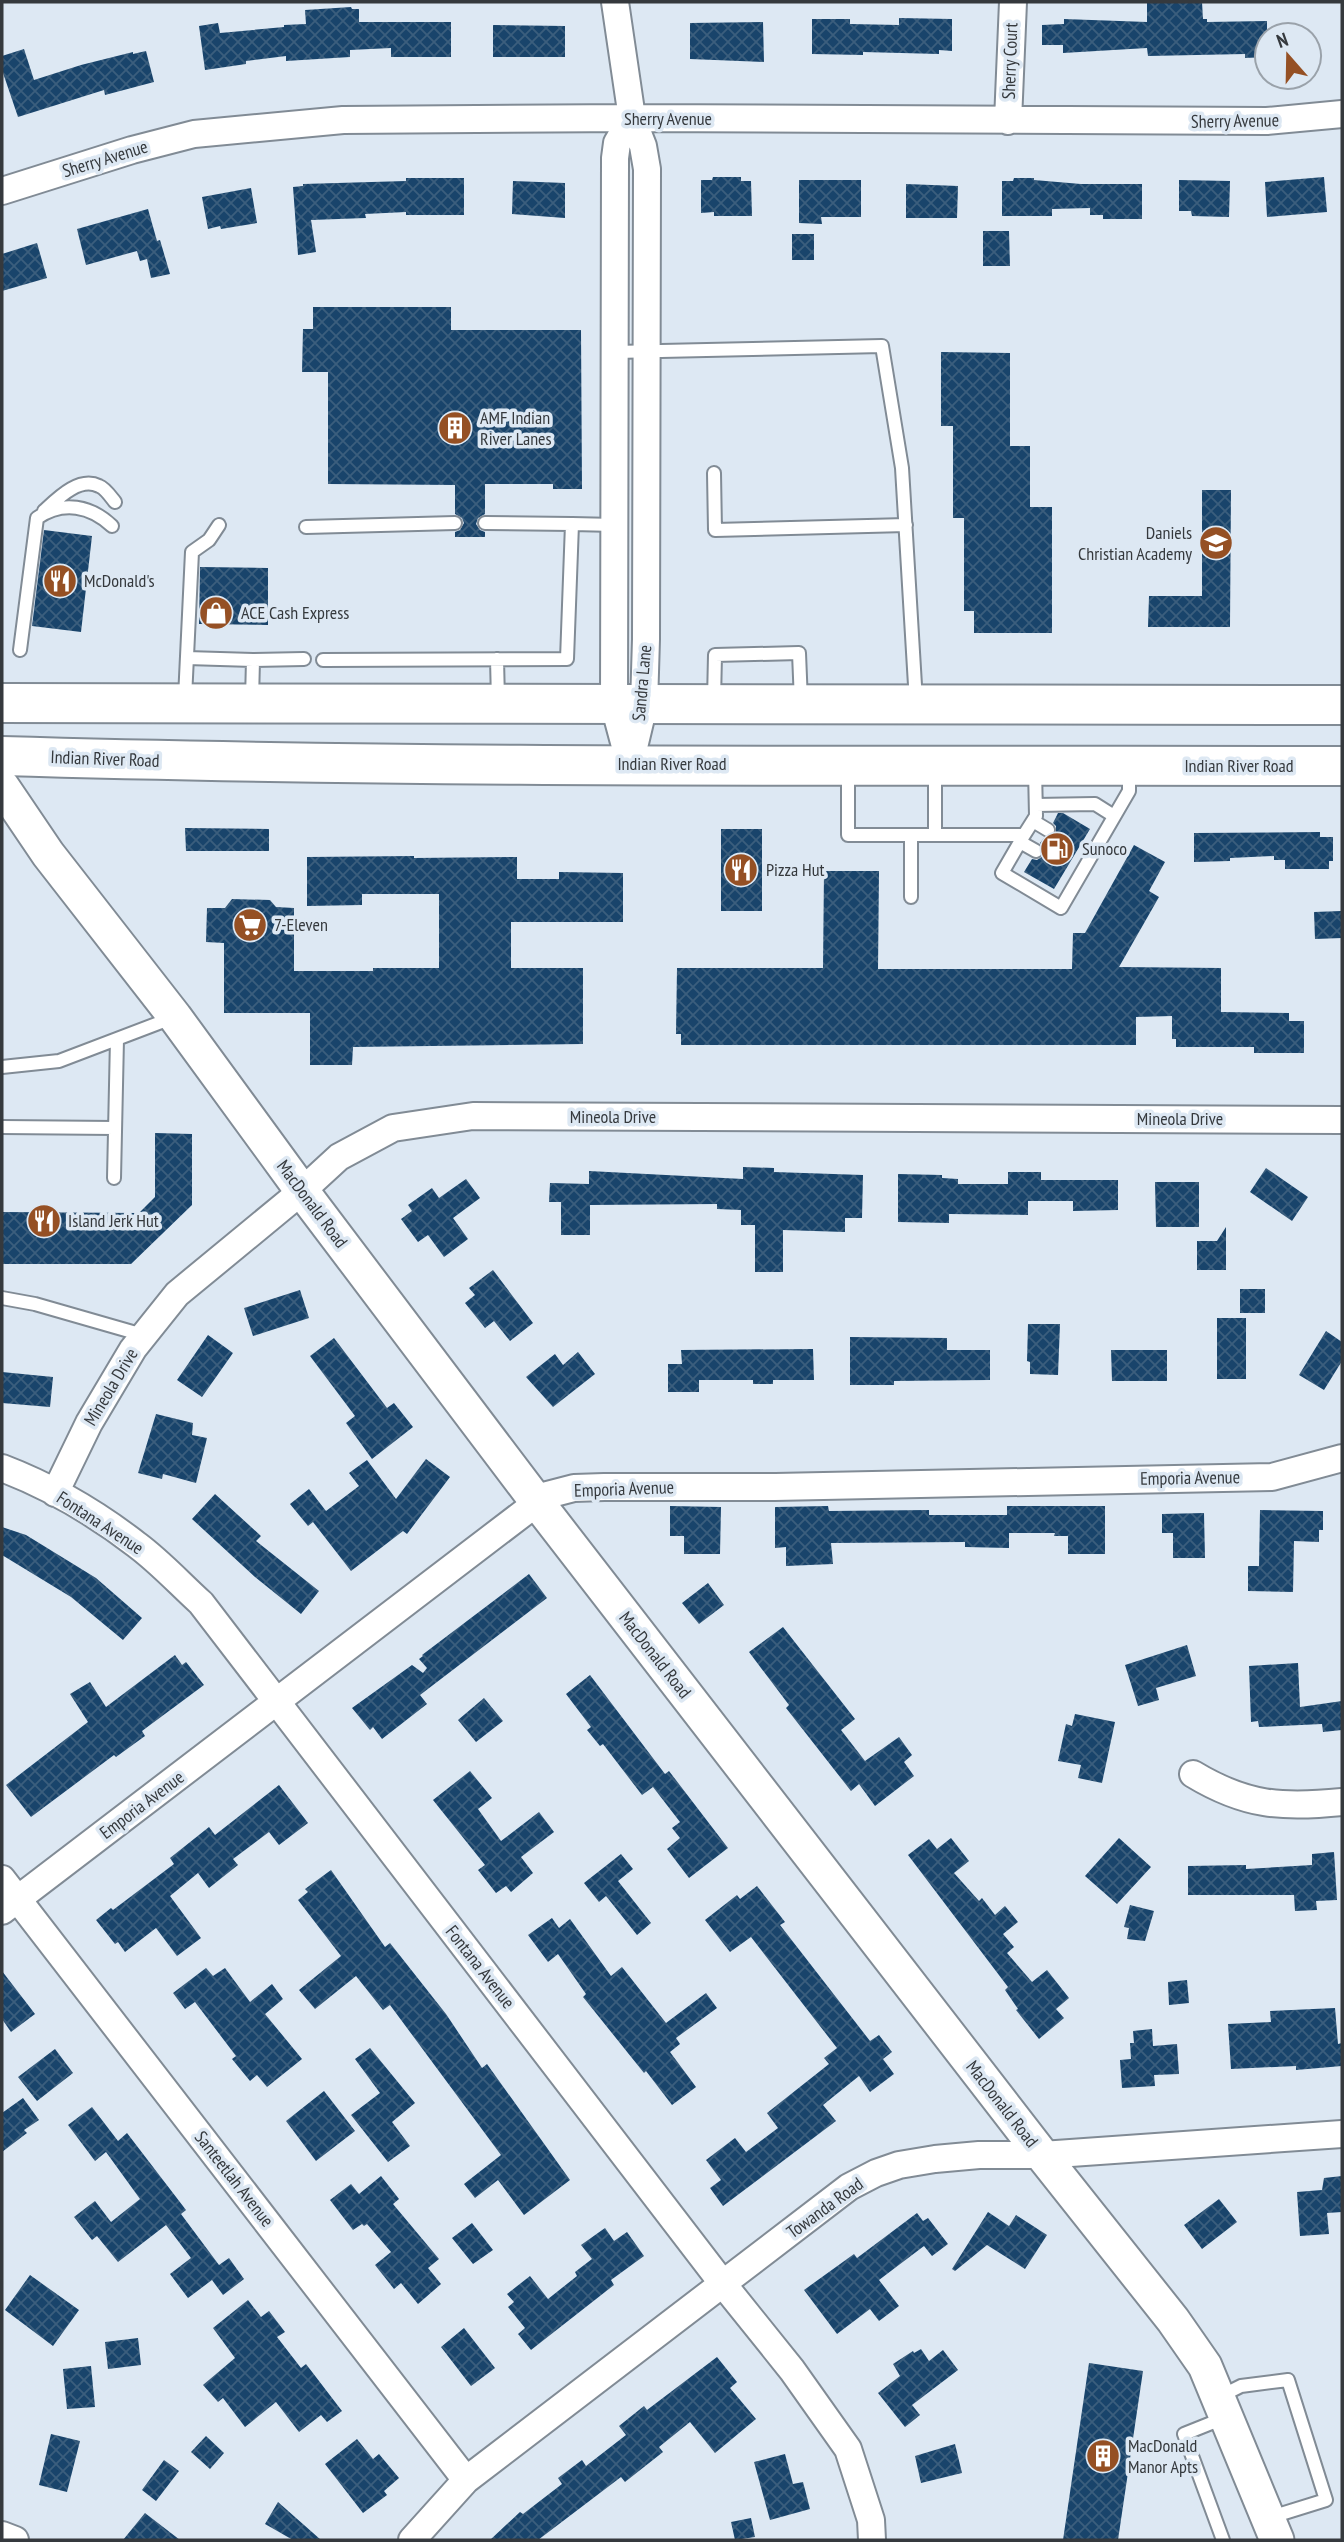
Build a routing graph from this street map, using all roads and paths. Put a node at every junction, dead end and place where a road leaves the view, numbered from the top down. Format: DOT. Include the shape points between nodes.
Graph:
graph roads {
  1 [pos="615,2"];
  2 [pos="1013,2"];
  3 [pos="1342,114"];
  4 [pos="632,118"];
  5 [pos="1008,121"];
  6 [pos="2,191"];
  7 [pos="646,351"];
  8 [pos="615,352"];
  9 [pos="714,473"];
  10 [pos="115,502"];
  11 [pos="37,518"];
  12 [pos="455,523"];
  13 [pos="485,523"];
  14 [pos="572,524"];
  15 [pos="615,524"];
  16 [pos="219,525"];
  17 [pos="906,525"];
  18 [pos="112,526"];
  19 [pos="306,527"];
  20 [pos="20,650"];
  21 [pos="187,658"];
  22 [pos="304,659"];
  23 [pos="497,659"];
  24 [pos="253,660"];
  25 [pos="323,660"];
  26 [pos="2,703"];
  27 [pos="185,704"];
  28 [pos="252,704"];
  29 [pos="714,704"];
  30 [pos="498,705"];
  31 [pos="629,705"];
  32 [pos="801,705"];
  33 [pos="916,705"];
  34 [pos="1342,705"];
  35 [pos="2,756"];
  36 [pos="629,764"];
  37 [pos="848,765"];
  38 [pos="935,765"];
  39 [pos="1035,765"];
  40 [pos="1129,766"];
  41 [pos="1342,766"];
  42 [pos="2,786"];
  43 [pos="1036,805"];
  44 [pos="1114,816"];
  45 [pos="1033,821"];
  46 [pos="1048,830"];
  47 [pos="911,835"];
  48 [pos="935,835"];
  49 [pos="1022,838"];
  50 [pos="1079,848"];
  51 [pos="1036,851"];
  52 [pos="1092,854"];
  53 [pos="1067,869"];
  54 [pos="1079,876"];
  55 [pos="911,897"];
  56 [pos="175,1017"];
  57 [pos="117,1039"];
  58 [pos="2,1067"];
  59 [pos="1342,1120"];
  60 [pos="2,1127"];
  61 [pos="116,1128"];
  62 [pos="114,1178"];
  63 [pos="302,1191"];
  64 [pos="2,1298"];
  65 [pos="143,1335"];
  66 [pos="1342,1458"];
  67 [pos="2,1468"];
  68 [pos="55,1493"];
  69 [pos="537,1502"];
  70 [pos="276,1703"];
  71 [pos="1193,1774"];
  72 [pos="1342,1802"];
  73 [pos="7,1896"];
  74 [pos="1342,2134"];
  75 [pos="1042,2155"];
  76 [pos="723,2284"];
  77 [pos="1223,2407"];
  78 [pos="466,2480"];
  79 [pos="1273,2529"];
  80 [pos="2,2535"];
  81 [pos="15,2540"];
  82 [pos="412,2540"];
  83 [pos="872,2540"];
  84 [pos="1223,2540"];
  1 -- 4 [label="street, Sandra Lane"];
  2 -- 5 [label="street, Sherry Court"];
  3 -- 5 [label="street, Sherry Avenue" via="1267,121"];
  4 -- 5 [label="street, Sherry Avenue"];
  4 -- 6 [label="street, Sherry Avenue" via="343,120 206,133 132,150"];
  4 -- 7 [label="street, Sandra Lane" via="647,169"];
  4 -- 8 [label="street, Sandra Lane" via="617,143 615,158"];
  7 -- 8 [label="lane"];
  7 -- 17 [label="lane" via="882,346 902,468"];
  7 -- 31 [label="street, Sandra Lane" via="646,639"];
  8 -- 15 [label="street, Sandra Lane"];
  9 -- 17 [label="lane" via="715,530"];
  10 -- 11 [label="lane" via="99,486 85,484 62,494"];
  11 -- 18 [label="lane" via="57,509 89,509"];
  11 -- 20 [label="lane"];
  12 -- 19 [label="lane"];
  13 -- 14 [label="lane"];
  14 -- 15 [label="lane"];
  14 -- 23 [label="lane" via="567,659"];
  15 -- 31 [label="street, Sandra Lane"];
  16 -- 21 [label="lane" via="209,540 192,552"];
  17 -- 33 [label="lane"];
  21 -- 24 [label="lane"];
  21 -- 27 [label="lane"];
  22 -- 24 [label="lane"];
  23 -- 25 [label="lane"];
  23 -- 30 [label="lane"];
  24 -- 28 [label="lane"];
  26 -- 27 [label="main road"];
  27 -- 28 [label="main road"];
  28 -- 30 [label="main road"];
  29 -- 31 [label="main road"];
  29 -- 32 [label="main road"];
  29 -- 32 [label="lane" via="715,655 799,653"];
  30 -- 31 [label="main road"];
  31 -- 36 [label="street, Sandra Lane"];
  32 -- 33 [label="main road"];
  33 -- 34 [label="main road"];
  35 -- 36 [label="main road, Indian River Road"];
  36 -- 37 [label="main road, Indian River Road"];
  37 -- 38 [label="main road, Indian River Road"];
  37 -- 47 [label="lane" via="848,835"];
  38 -- 39 [label="main road, Indian River Road"];
  38 -- 48 [label="lane"];
  39 -- 40 [label="main road, Indian River Road"];
  39 -- 43 [label="lane"];
  40 -- 41 [label="main road, Indian River Road"];
  40 -- 44 [label="lane" via="1129,791"];
  42 -- 56 [label="street, MacDonald Road" via="48,854"];
  43 -- 44 [label="lane" via="1095,804"];
  43 -- 45 [label="lane"];
  44 -- 52 [label="lane"];
  45 -- 46 [label="lane"];
  45 -- 49 [label="lane"];
  47 -- 48 [label="lane"];
  47 -- 55 [label="lane"];
  48 -- 49 [label="lane"];
  49 -- 51 [label="lane"];
  49 -- 54 [label="lane" via="1002,873 1061,908"];
  50 -- 52 [label="lane"];
  52 -- 54 [label="lane"];
  53 -- 54 [label="lane"];
  56 -- 57 [label="lane"];
  56 -- 63 [label="street, MacDonald Road"];
  57 -- 58 [label="lane" via="60,1061"];
  57 -- 61 [label="lane"];
  59 -- 63 [label="street, Mineola Drive" via="473,1116 393,1128 339,1157"];
  60 -- 61 [label="lane"];
  61 -- 62 [label="lane"];
  63 -- 65 [label="street, Mineola Drive" via="177,1294"];
  63 -- 69 [label="street, MacDonald Road"];
  64 -- 65 [label="lane"];
  65 -- 68 [label="street, Mineola Drive" via="89,1423"];
  66 -- 69 [label="street, Emporia Avenue" via="1272,1477 574,1488 547,1494"];
  67 -- 68 [label="street, Fontana Avenue"];
  68 -- 70 [label="street, Fontana Avenue" via="139,1546 201,1603"];
  69 -- 70 [label="street, Emporia Avenue"];
  69 -- 75 [label="street, MacDonald Road"];
  70 -- 73 [label="street, Emporia Avenue"];
  70 -- 76 [label="street, Fontana Avenue"];
  71 -- 72 [label="street" via="1244,1799 1284,1805"];
  73 -- 78 [label="street, Santeetlah Avenue"];
  74 -- 75 [label="street, Towanda Road"];
  75 -- 76 [label="street, Towanda Road" via="935,2159 876,2173 849,2187"];
  75 -- 77 [label="street, MacDonald Road" via="1173,2319 1205,2366"];
  76 -- 78 [label="street, Towanda Road"];
  76 -- 83 [label="street, Fontana Avenue" via="848,2449"];
  77 -- 79 [label="street, MacDonald Road"];
  77 -- 79 [label="lane" via="1241,2386 1289,2380 1326,2500"];
  77 -- 84 [label="lane" via="1184,2434"];
  78 -- 82 [label="street, Towanda Road"];
  80 -- 81 [label="street"];
}
